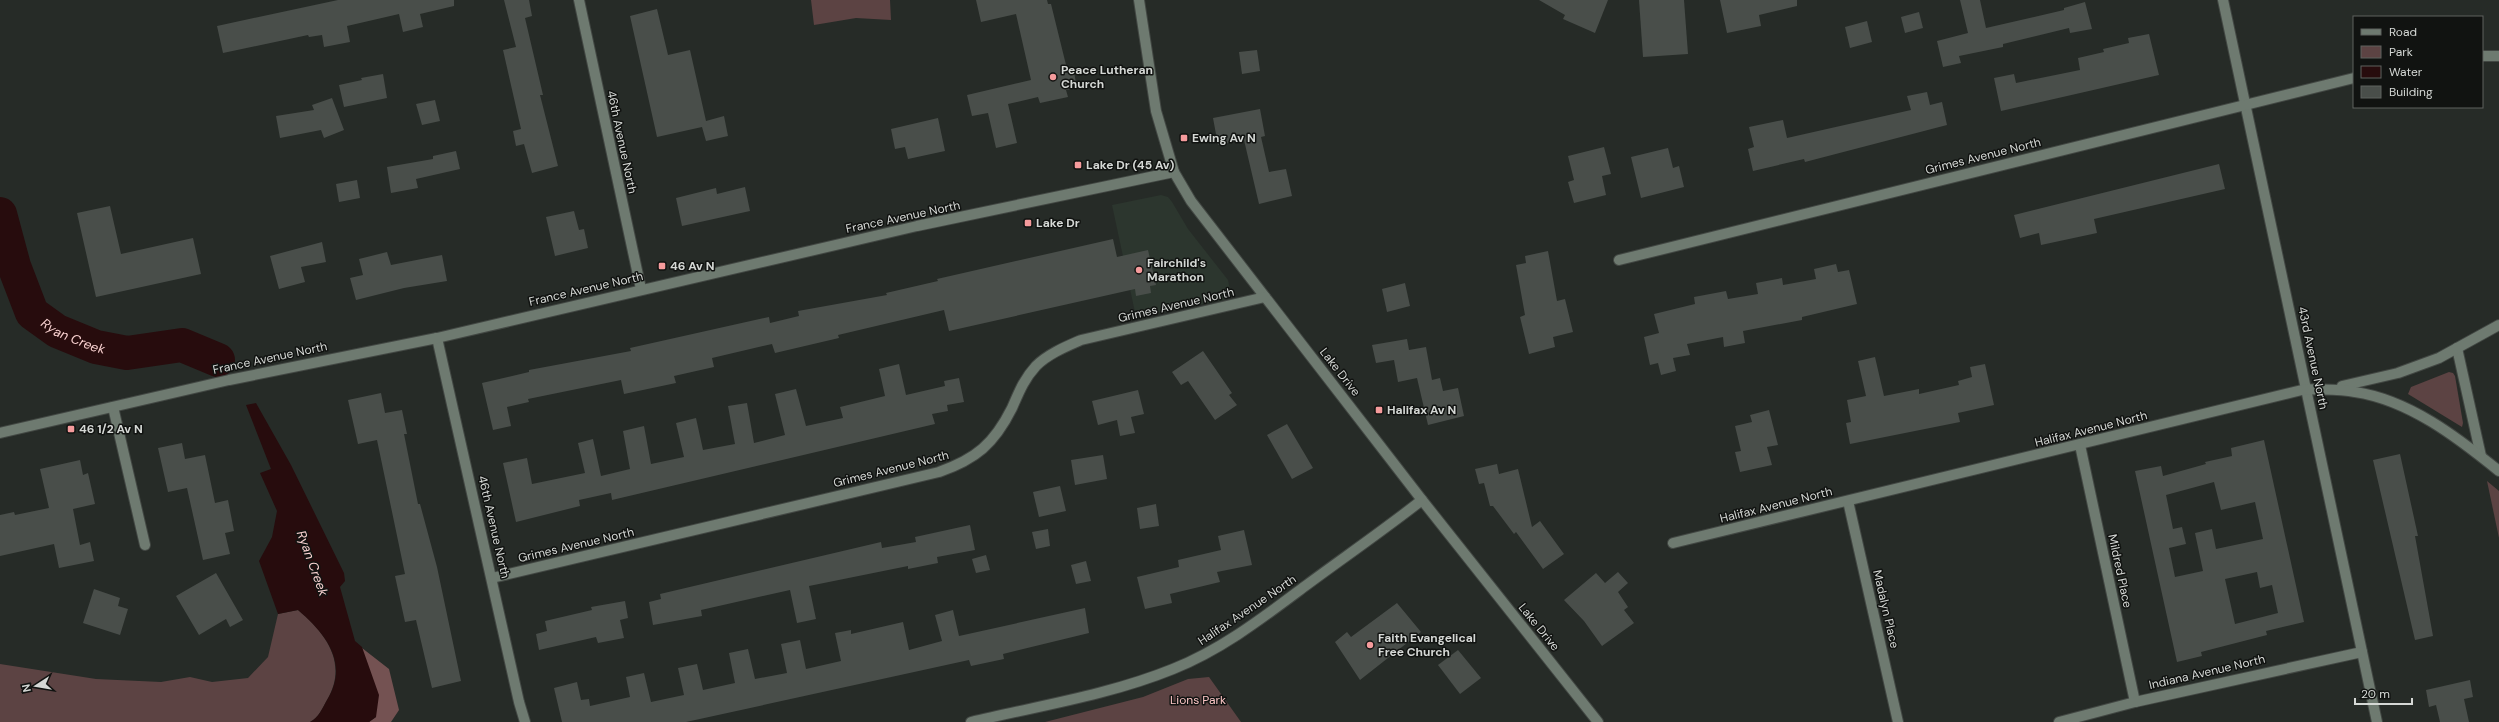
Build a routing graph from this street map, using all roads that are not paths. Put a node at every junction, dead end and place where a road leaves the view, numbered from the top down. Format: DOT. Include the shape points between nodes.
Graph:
graph roads {
  1 [pos="579,0"];
  2 [pos="1139,0"];
  3 [pos="2223,0"];
  4 [pos="2483,56"];
  5 [pos="2499,56"];
  6 [pos="2353,78"];
  7 [pos="2247,104"];
  8 [pos="1174,172"];
  9 [pos="1619,260"];
  10 [pos="641,289"];
  11 [pos="1265,297"];
  12 [pos="2499,325"];
  13 [pos="436,338"];
  14 [pos="2457,348"];
  15 [pos="2306,389"];
  16 [pos="113,407"];
  17 [pos="2,434"];
  18 [pos="2080,445"];
  19 [pos="2481,456"];
  20 [pos="2499,471"];
  21 [pos="1422,500"];
  22 [pos="1848,501"];
  23 [pos="1673,544"];
  24 [pos="145,545"];
  25 [pos="492,578"];
  26 [pos="2362,652"];
  27 [pos="2135,702"];
  28 [pos="525,722"];
  29 [pos="971,722"];
  30 [pos="1598,722"];
  31 [pos="1898,722"];
  32 [pos="2059,722"];
  33 [pos="2377,722"];
  1 -- 10 [label="street, 46th Avenue North"];
  2 -- 8 [label="street, Lake Drive" via="1156,111"];
  3 -- 7 [label="street, 43rd Avenue North"];
  4 -- 5 [label="street"];
  6 -- 7 [label="street, Grimes Avenue North"];
  7 -- 9 [label="street, Grimes Avenue North"];
  7 -- 15 [label="street, 43rd Avenue North"];
  8 -- 10 [label="street, France Avenue North" via="917,226"];
  8 -- 11 [label="street, Lake Drive" via="1191,201"];
  10 -- 13 [label="street, France Avenue North"];
  11 -- 21 [label="street, Lake Drive"];
  11 -- 25 [label="street, Grimes Avenue North" via="1081,340 1058,350 1037,365 1022,384 1000,429 984,448 963,464 939,472"];
  12 -- 14 [label="street"];
  13 -- 16 [label="street, France Avenue North" via="229,380"];
  13 -- 25 [label="street, 46th Avenue North"];
  14 -- 15 [label="street" via="2440,358 2398,374 2355,385"];
  14 -- 19 [label="street"];
  15 -- 18 [label="street, Halifax Avenue North"];
  15 -- 19 [label="street, Halifax Avenue North" via="2355,392 2398,404"];
  15 -- 26 [label="street, 43rd Avenue North"];
  16 -- 17 [label="street, France Avenue North"];
  16 -- 24 [label="street"];
  18 -- 22 [label="street, Halifax Avenue North"];
  18 -- 27 [label="street, Mildred Place"];
  19 -- 20 [label="street, Halifax Avenue North"];
  21 -- 29 [label="street, Halifax Avenue North" via="1269,612 1219,647 1200,657 1172,670 1121,687"];
  21 -- 30 [label="street, Lake Drive"];
  22 -- 23 [label="street, Halifax Avenue North"];
  22 -- 31 [label="street, Madalyn Place"];
  25 -- 28 [label="street, 46th Avenue North"];
  26 -- 27 [label="street, Indiana Avenue North"];
  26 -- 33 [label="street, 43rd Avenue North"];
  27 -- 32 [label="street, Indiana Avenue North"];
}
